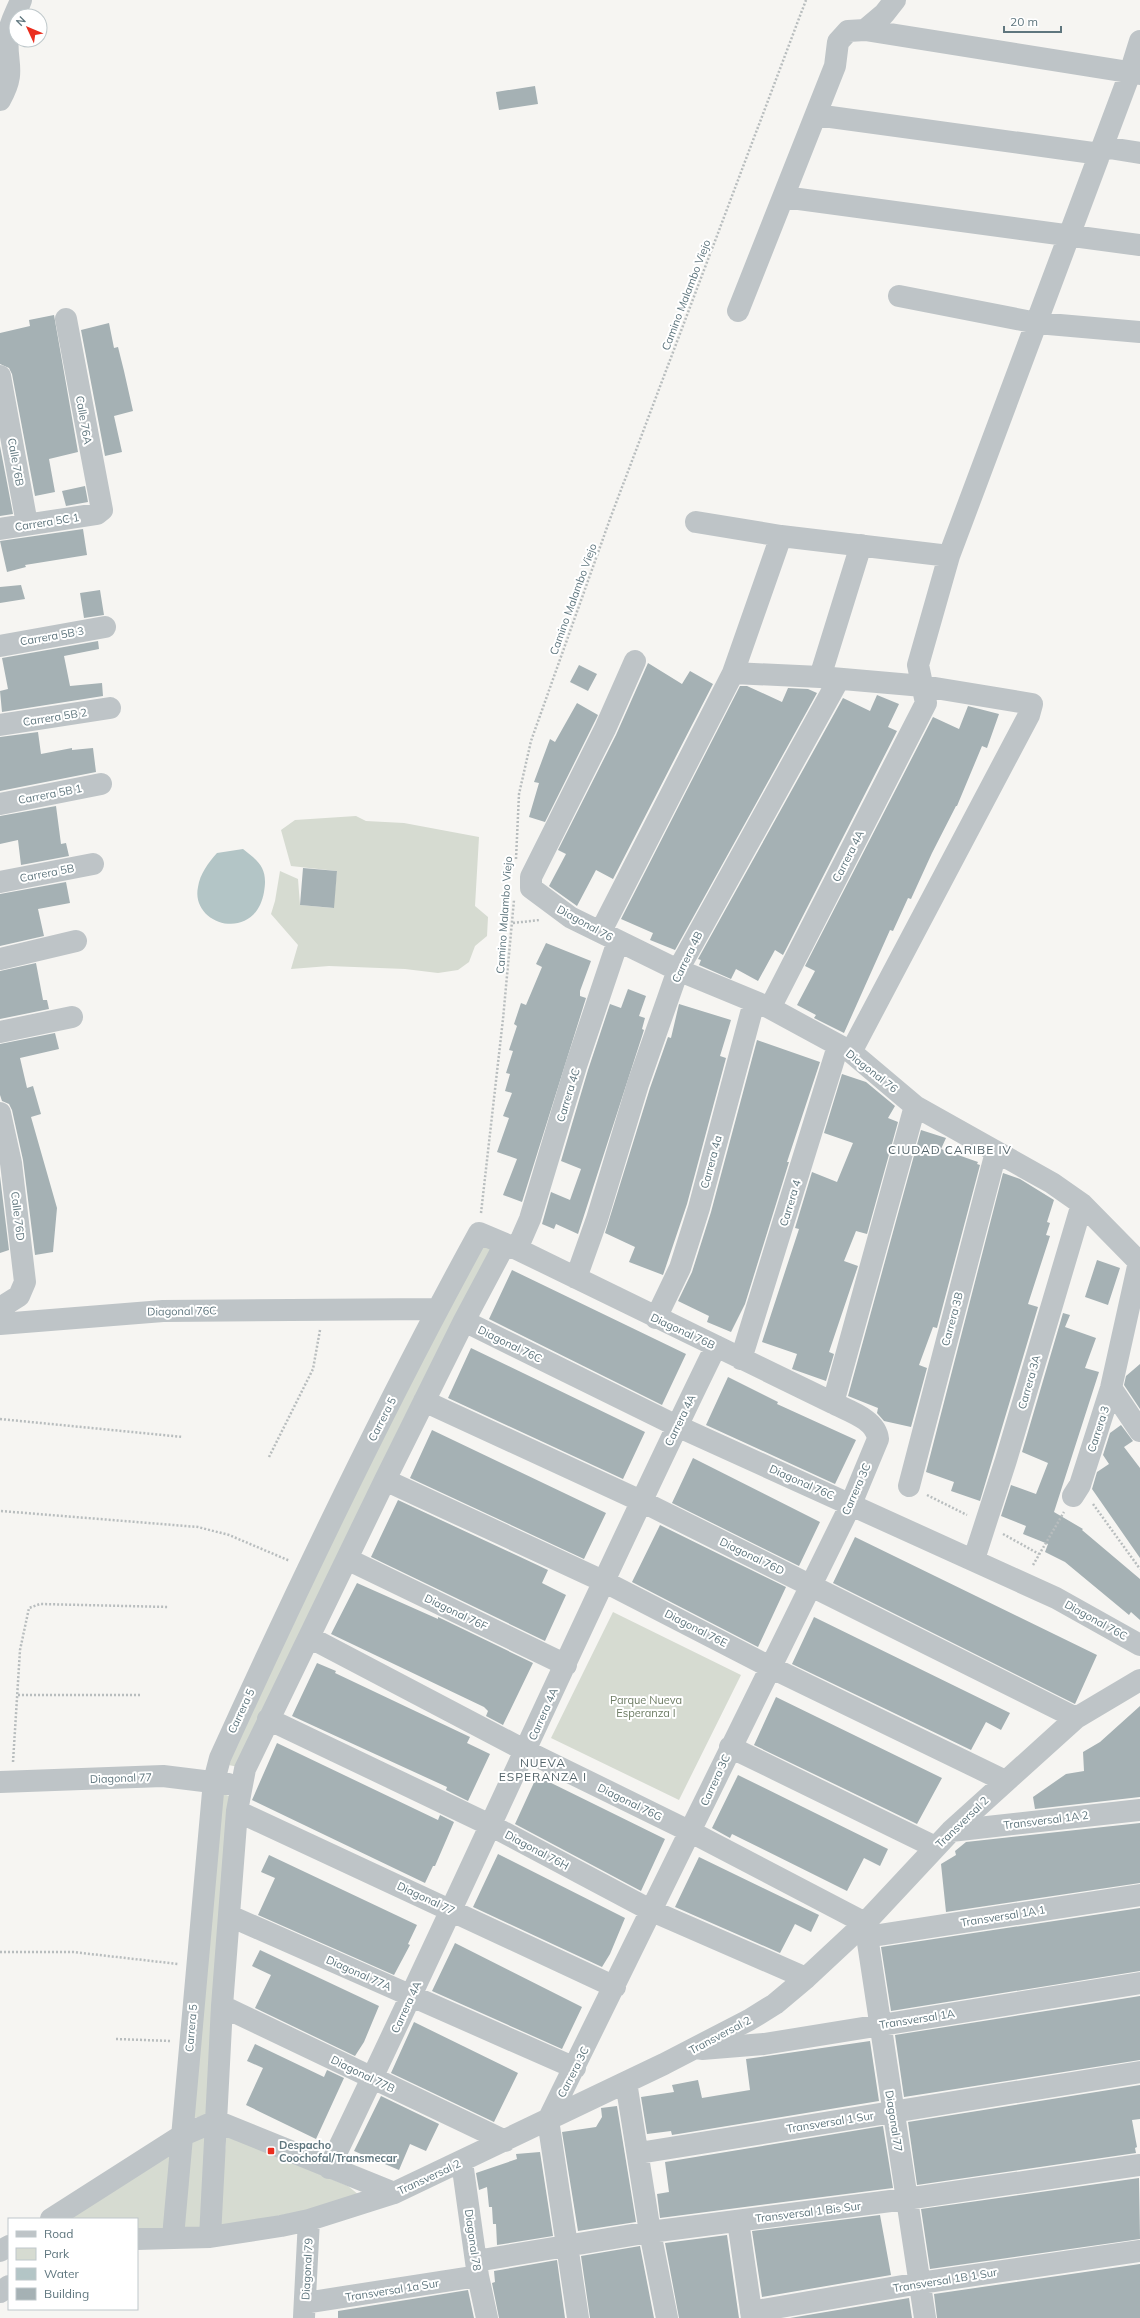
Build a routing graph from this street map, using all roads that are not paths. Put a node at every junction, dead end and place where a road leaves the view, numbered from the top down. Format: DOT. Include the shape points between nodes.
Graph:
graph roads {
  1 [pos="21,0"];
  2 [pos="895,0"];
  3 [pos="865,30"];
  4 [pos="1140,41"];
  5 [pos="1135,74"];
  6 [pos="0,100"];
  7 [pos="816,114"];
  8 [pos="1101,151"];
  9 [pos="1140,153"];
  10 [pos="784,197"];
  11 [pos="1069,237"];
  12 [pos="1140,245"];
  13 [pos="899,296"];
  14 [pos="738,311"];
  15 [pos="66,319"];
  16 [pos="1037,322"];
  17 [pos="1140,332"];
  18 [pos="0,376"];
  19 [pos="93,515"];
  20 [pos="696,522"];
  21 [pos="27,524"];
  22 [pos="0,529"];
  23 [pos="781,536"];
  24 [pos="861,545"];
  25 [pos="949,556"];
  26 [pos="105,627"];
  27 [pos="0,646"];
  28 [pos="635,661"];
  29 [pos="733,673"];
  30 [pos="830,678"];
  31 [pos="925,695"];
  32 [pos="110,708"];
  33 [pos="0,725"];
  34 [pos="101,784"];
  35 [pos="0,804"];
  36 [pos="93,864"];
  37 [pos="0,882"];
  38 [pos="610,936"];
  39 [pos="76,941"];
  40 [pos="0,959"];
  41 [pos="678,970"];
  42 [pos="762,1005"];
  43 [pos="72,1017"];
  44 [pos="0,1032"];
  45 [pos="845,1049"];
  46 [pos="915,1106"];
  47 [pos="0,1113"];
  48 [pos="996,1152"];
  49 [pos="5,1164"];
  50 [pos="1082,1204"];
  51 [pos="479,1233"];
  52 [pos="511,1247"];
  53 [pos="1140,1263"];
  54 [pos="576,1278"];
  55 [pos="0,1308"];
  56 [pos="437,1309"];
  57 [pos="656,1318"];
  58 [pos="464,1321"];
  59 [pos="0,1324"];
  60 [pos="716,1346"];
  61 [pos="742,1359"];
  62 [pos="1111,1388"];
  63 [pos="424,1401"];
  64 [pos="833,1403"];
  65 [pos="677,1426"];
  66 [pos="1140,1431"];
  67 [pos="878,1439"];
  68 [pos="385,1480"];
  69 [pos="909,1486"];
  70 [pos="1076,1491"];
  71 [pos="641,1501"];
  72 [pos="851,1504"];
  73 [pos="347,1559"];
  74 [pos="974,1559"];
  75 [pos="605,1582"];
  76 [pos="810,1585"];
  77 [pos="309,1637"];
  78 [pos="1140,1645"];
  79 [pos="566,1665"];
  80 [pos="770,1667"];
  81 [pos="1140,1680"];
  82 [pos="268,1718"];
  83 [pos="1076,1718"];
  84 [pos="730,1747"];
  85 [pos="526,1751"];
  86 [pos="214,1781"];
  87 [pos="1005,1781"];
  88 [pos="6,1782"];
  89 [pos="241,1787"];
  90 [pos="1140,1810"];
  91 [pos="237,1811"];
  92 [pos="490,1825"];
  93 [pos="951,1831"];
  94 [pos="691,1832"];
  95 [pos="935,1847"];
  96 [pos="1140,1895"];
  97 [pos="451,1910"];
  98 [pos="652,1911"];
  99 [pos="230,1916"];
  100 [pos="866,1930"];
  101 [pos="806,1978"];
  102 [pos="1140,1983"];
  103 [pos="615,1987"];
  104 [pos="412,1996"];
  105 [pos="222,2006"];
  106 [pos="880,2025"];
  107 [pos="694,2049"];
  108 [pos="575,2068"];
  109 [pos="1140,2072"];
  110 [pos="372,2079"];
  111 [pos="626,2082"];
  112 [pos="892,2112"];
  113 [pos="548,2120"];
  114 [pos="216,2121"];
  115 [pos="181,2136"];
  116 [pos="505,2141"];
  117 [pos="639,2153"];
  118 [pos="462,2162"];
  119 [pos="1140,2165"];
  120 [pos="329,2168"];
  121 [pos="394,2194"];
  122 [pos="906,2199"];
  123 [pos="53,2218"];
  124 [pos="309,2220"];
  125 [pos="738,2221"];
  126 [pos="650,2232"];
  127 [pos="210,2236"];
  128 [pos="173,2237"];
  129 [pos="138,2239"];
  130 [pos="566,2244"];
  131 [pos="1140,2251"];
  132 [pos="477,2268"];
  133 [pos="920,2283"];
  134 [pos="305,2311"];
  135 [pos="751,2315"];
  136 [pos="487,2318"];
  137 [pos="578,2318"];
  138 [pos="666,2318"];
  139 [pos="925,2318"];
  1 -- 6 [label="street" via="8,35 10,68 7,86"];
  2 -- 3 [label="street" via="884,14"];
  3 -- 5 [label="street"];
  3 -- 7 [label="street" via="848,31 838,42 835,66"];
  4 -- 5 [label="street"];
  5 -- 8 [label="street"];
  7 -- 8 [label="street"];
  7 -- 10 [label="street"];
  8 -- 9 [label="street"];
  8 -- 11 [label="street"];
  10 -- 11 [label="street"];
  10 -- 14 [label="street"];
  11 -- 12 [label="street"];
  11 -- 16 [label="street"];
  13 -- 16 [label="street"];
  15 -- 19 [label="street, Calle 76A" via="102,506 99,514"];
  16 -- 17 [label="street"];
  16 -- 25 [label="street"];
  18 -- 21 [label="street, Calle 76B"];
  19 -- 21 [label="street, Carrera 5C 1"];
  20 -- 23 [label="street"];
  21 -- 22 [label="street, Carrera 5C 1"];
  23 -- 24 [label="street"];
  23 -- 29 [label="street, Carrera 4C"];
  24 -- 25 [label="street"];
  24 -- 30 [label="street, Carrera 4B"];
  25 -- 31 [label="street" via="918,665"];
  26 -- 27 [label="street, Carrera 5B 3"];
  28 -- 38 [label="street, Diagonal 76" via="605,730 531,877 531,888 537,894 570,917"];
  29 -- 30 [label="street"];
  29 -- 38 [label="street, Carrera 4C"];
  30 -- 31 [label="street"];
  30 -- 41 [label="street, Carrera 4B"];
  31 -- 42 [label="street, Carrera 4A"];
  31 -- 45 [label="street, Carrera 4" via="1032,704 996,782"];
  32 -- 33 [label="street, Carrera 5B 2"];
  34 -- 35 [label="street, Carrera 5B 1"];
  36 -- 37 [label="street, Carrera 5B"];
  38 -- 41 [label="street, Diagonal 76"];
  38 -- 52 [label="street, Carrera 4C" via="576,1066 530,1219"];
  39 -- 40 [label="street"];
  41 -- 42 [label="street, Diagonal 76"];
  41 -- 54 [label="street, Carrera 4B" via="638,1084 598,1219"];
  42 -- 45 [label="street, Diagonal 76"];
  42 -- 57 [label="street, Carrera 4a" via="680,1268"];
  43 -- 44 [label="street"];
  45 -- 46 [label="street, Diagonal 76"];
  45 -- 61 [label="street, Carrera 4"];
  46 -- 48 [label="street, Diagonal 76"];
  46 -- 64 [label="street"];
  47 -- 49 [label="street, Calle 76D"];
  48 -- 50 [label="street, Diagonal 76" via="1052,1183"];
  48 -- 69 [label="street, Carrera 3B"];
  49 -- 55 [label="street, Calle 76D" via="24,1282 19,1296"];
  50 -- 53 [label="street, Diagonal 76"];
  50 -- 74 [label="street, Carrera 3A"];
  51 -- 52 [label="street, Diagonal 76B"];
  51 -- 56 [label="street, Carrera 5"];
  52 -- 54 [label="street, Diagonal 76B"];
  52 -- 58 [label="street"];
  53 -- 62 [label="street, Carrera 3"];
  54 -- 57 [label="street, Diagonal 76B"];
  56 -- 59 [label="street, Diagonal 76C" via="163,1311"];
  56 -- 86 [label="street, Carrera 5" via="307,1568 220,1758"];
  57 -- 60 [label="street, Diagonal 76B"];
  58 -- 63 [label="street"];
  58 -- 65 [label="street, Diagonal 76C"];
  60 -- 61 [label="street, Diagonal 76B"];
  60 -- 65 [label="street, Carrera 4A"];
  61 -- 64 [label="street, Diagonal 76B"];
  62 -- 66 [label="street"];
  62 -- 70 [label="street, Carrera 3"];
  63 -- 68 [label="street"];
  63 -- 71 [label="street, Diagonal 76D"];
  64 -- 67 [label="street, Diagonal 76B" via="868,1422 877,1432"];
  65 -- 71 [label="street, Carrera 4A"];
  65 -- 72 [label="street, Diagonal 76C"];
  67 -- 72 [label="street, Carrera 3C"];
  68 -- 73 [label="street"];
  68 -- 75 [label="street, Diagonal 76E"];
  71 -- 75 [label="street, Carrera 4A"];
  71 -- 76 [label="street, Diagonal 76D"];
  72 -- 74 [label="street, Diagonal 76C"];
  72 -- 76 [label="street, Carrera 3C"];
  73 -- 77 [label="street"];
  73 -- 79 [label="street, Diagonal 76F"];
  74 -- 78 [label="street, Diagonal 76C" via="1107,1625"];
  75 -- 79 [label="street, Carrera 4A"];
  75 -- 80 [label="street, Diagonal 76E"];
  76 -- 80 [label="street, Carrera 3C"];
  76 -- 83 [label="street, Diagonal 76D"];
  77 -- 82 [label="street"];
  77 -- 85 [label="street, Diagonal 76G"];
  79 -- 85 [label="street, Carrera 4A"];
  80 -- 84 [label="street, Carrera 3C"];
  80 -- 87 [label="street, Diagonal 76E"];
  81 -- 83 [label="street, Transversal 2"];
  82 -- 89 [label="street" via="245,1770"];
  82 -- 92 [label="street, Diagonal 76H"];
  83 -- 87 [label="street, Transversal 2"];
  84 -- 94 [label="street, Carrera 3C"];
  84 -- 95 [label="street"];
  85 -- 92 [label="street, Carrera 4A"];
  85 -- 94 [label="street, Diagonal 76G"];
  86 -- 88 [label="street, Diagonal 77" via="163,1776"];
  86 -- 89 [label="street, Diagonal 77"];
  86 -- 115 [label="street, Carrera 5"];
  87 -- 93 [label="street, Transversal 2"];
  89 -- 91 [label="street"];
  90 -- 93 [label="street, Transversal 1A 2"];
  91 -- 97 [label="street, Diagonal 77"];
  91 -- 99 [label="street"];
  92 -- 97 [label="street, Carrera 4A"];
  92 -- 98 [label="street, Diagonal 76H"];
  93 -- 95 [label="street, Transversal 2"];
  94 -- 98 [label="street, Carrera 3C"];
  94 -- 100 [label="street, Diagonal 76G"];
  95 -- 100 [label="street, Transversal 2"];
  96 -- 100 [label="street, Transversal 1A 1"];
  97 -- 103 [label="street, Diagonal 77"];
  97 -- 104 [label="street, Carrera 4A"];
  98 -- 101 [label="street, Diagonal 76H"];
  98 -- 103 [label="street, Carrera 3C"];
  99 -- 104 [label="street, Diagonal 77A"];
  99 -- 105 [label="street"];
  100 -- 101 [label="street, Transversal 2"];
  100 -- 106 [label="street, Diagonal 77"];
  101 -- 107 [label="street, Transversal 2" via="749,2020"];
  102 -- 106 [label="street, Transversal 1A"];
  103 -- 108 [label="street, Carrera 3C"];
  104 -- 108 [label="street, Diagonal 77A"];
  104 -- 110 [label="street, Carrera 4A"];
  105 -- 110 [label="street, Diagonal 77B"];
  105 -- 114 [label="street"];
  106 -- 107 [label="street, Transversal 1A" via="764,2044"];
  106 -- 112 [label="street, Diagonal 77"];
  107 -- 111 [label="street, Transversal 2"];
  108 -- 113 [label="street, Carrera 3C"];
  109 -- 112 [label="street, Transversal 1 Sur"];
  110 -- 116 [label="street, Diagonal 77B"];
  110 -- 120 [label="street, Carrera 4A"];
  111 -- 113 [label="street, Transversal 2"];
  111 -- 117 [label="street"];
  112 -- 117 [label="street, Transversal 1 Sur"];
  112 -- 122 [label="street, Diagonal 77"];
  113 -- 116 [label="street, Transversal 2"];
  113 -- 130 [label="street"];
  114 -- 115 [label="street"];
  114 -- 120 [label="street"];
  114 -- 127 [label="street"];
  115 -- 123 [label="street"];
  115 -- 128 [label="street, Carrera 5"];
  116 -- 118 [label="street, Transversal 2"];
  117 -- 126 [label="street"];
  118 -- 121 [label="street, Transversal 2"];
  118 -- 132 [label="street, Diagonal 78"];
  119 -- 122 [label="street, Transversal 1 Bis Sur"];
  120 -- 121 [label="street"];
  121 -- 124 [label="street, Transversal 2"];
  122 -- 125 [label="street, Transversal 1 Bis Sur"];
  122 -- 133 [label="street, Diagonal 77"];
  124 -- 127 [label="street, Transversal 2"];
  124 -- 134 [label="street, Diagonal 79"];
  125 -- 126 [label="street, Transversal 1 Bis Sur"];
  125 -- 135 [label="street"];
  126 -- 130 [label="street, Transversal 1 Bis Sur"];
  126 -- 138 [label="street"];
  127 -- 128 [label="street, Transversal 2"];
  128 -- 129 [label="street, Transversal 2"];
  130 -- 132 [label="street, Transversal 1 Bis Sur"];
  130 -- 137 [label="street"];
  131 -- 133 [label="street, Transversal 1B 1 Sur"];
  132 -- 134 [label="street, Transversal 1a Sur"];
  132 -- 136 [label="street, Diagonal 78"];
  133 -- 135 [label="street, Transversal 1B 1 Sur"];
  133 -- 139 [label="street, Diagonal 77"];
}
